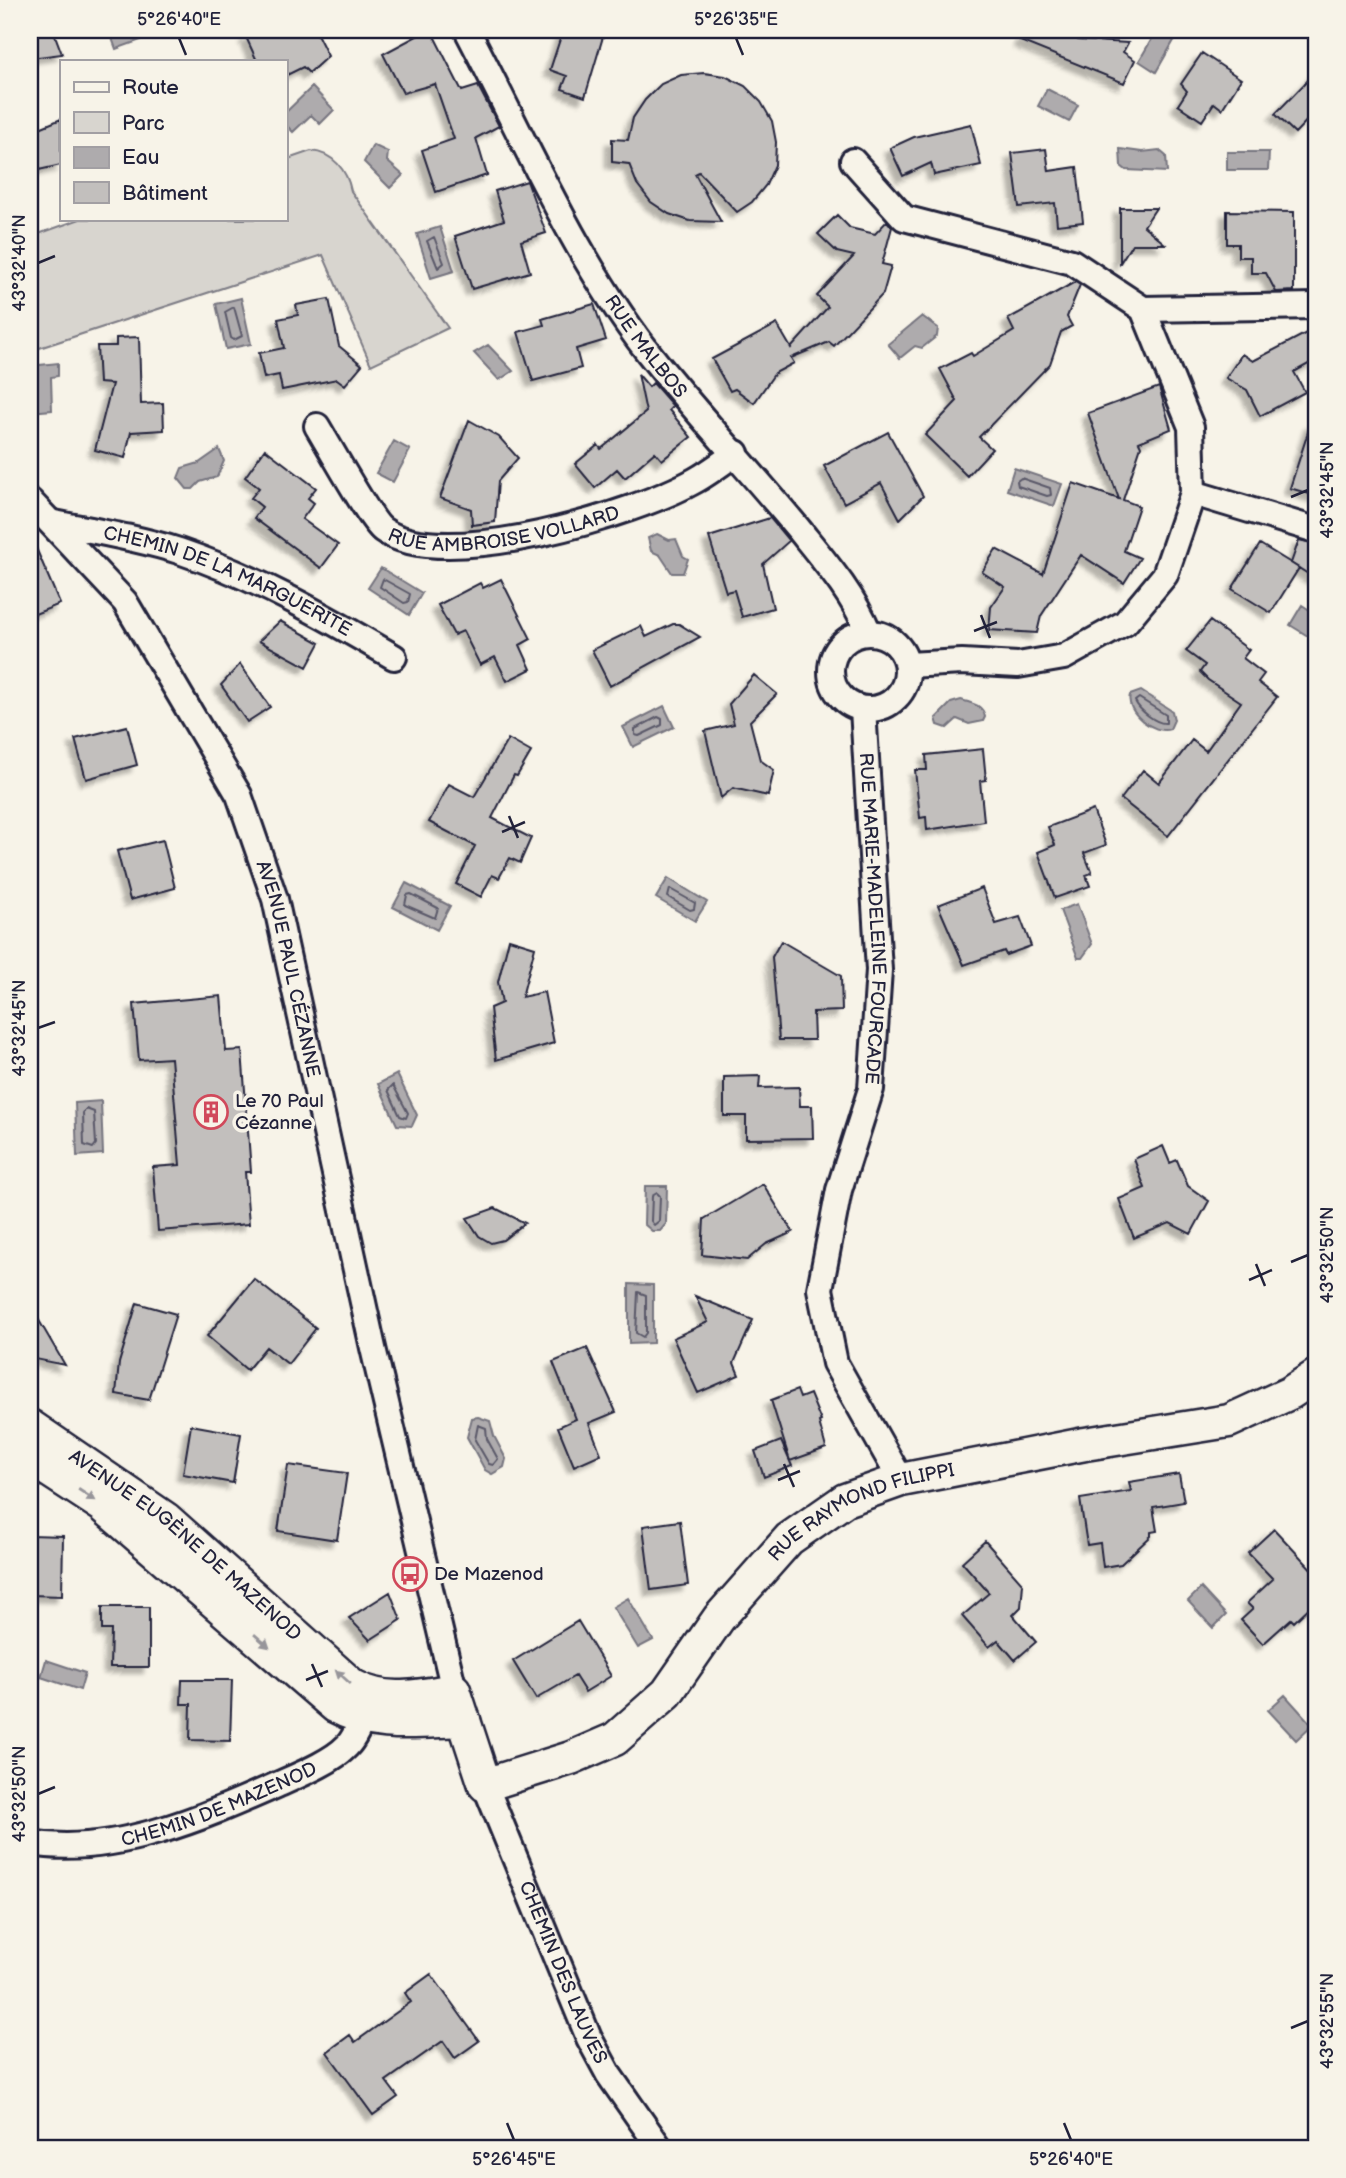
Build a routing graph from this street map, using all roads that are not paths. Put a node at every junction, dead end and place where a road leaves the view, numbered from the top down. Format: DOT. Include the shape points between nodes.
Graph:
graph roads {
  1 [pos="467,30"];
  2 [pos="853,161"];
  3 [pos="1316,306"];
  4 [pos="1143,309"];
  5 [pos="317,426"];
  6 [pos="736,453"];
  7 [pos="1193,494"];
  8 [pos="30,501"];
  9 [pos="54,523"];
  10 [pos="1316,530"];
  11 [pos="869,633"];
  12 [pos="394,657"];
  13 [pos="908,666"];
  14 [pos="863,709"];
  15 [pos="1316,1376"];
  16 [pos="30,1426"];
  17 [pos="30,1458"];
  18 [pos="901,1480"];
  19 [pos="454,1690"];
  20 [pos="367,1707"];
  21 [pos="464,1720"];
  22 [pos="485,1784"];
  23 [pos="30,1843"];
  24 [pos="660,2148"];
  1 -- 6 [label="street, RUE MALBOS" via="553,202 613,304 659,366"];
  2 -- 4 [label="street" via="904,218 1072,262"];
  3 -- 4 [label="street"];
  4 -- 7 [label="street" via="1191,426"];
  5 -- 6 [label="street, RUE AMBROISE VOLLARD" via="382,529 414,542 463,544 587,523 696,480"];
  6 -- 11 [label="street, RUE MALBOS" via="817,551 861,612"];
  7 -- 10 [label="street"];
  7 -- 13 [label="street" via="1165,575 1125,623 1064,657 1018,665 962,662"];
  8 -- 9 [label="street, AVENUE PAUL CÉZANNE"];
  9 -- 12 [label="street, CHEMIN DE LA MARGUERITE" via="178,551 271,587"];
  9 -- 19 [label="street, AVENUE PAUL CÉZANNE" via="125,602 239,795 275,899 373,1348"];
  11 -- 13 [label="street" via="880,634 898,646"];
  11 -- 14 [label="street" via="858,634 840,646 831,667 835,690 852,706"];
  13 -- 14 [label="street" via="896,698 875,709"];
  14 -- 18 [label="street, RUE MARIE-MADELEINE FOURCADE" via="879,970 871,1089 839,1189 820,1289 835,1363"];
  15 -- 18 [label="street, RUE RAYMOND FILIPPI" via="1229,1421"];
  20 -- 16 [label="street, AVENUE EUGÈNE DE MAZENOD, one-way" via="353,1686 166,1519"];
  17 -- 20 [label="street, AVENUE EUGÈNE DE MAZENOD, one-way" via="102,1505 335,1706"];
  18 -- 22 [label="street, RUE RAYMOND FILIPPI" via="845,1500 789,1539 719,1618 667,1693 615,1739 571,1758"];
  19 -- 20 [label="street, AVENUE EUGÈNE DE MAZENOD"];
  19 -- 21 [label="street, AVENUE PAUL CÉZANNE"];
  20 -- 21 [label="street, AVENUE EUGÈNE DE MAZENOD" via="391,1723"];
  20 -- 23 [label="street, CHEMIN DE MAZENOD" via="347,1746 305,1772 223,1809 111,1841 51,1846"];
  21 -- 22 [label="street, AVENUE PAUL CÉZANNE"];
  22 -- 24 [label="street, CHEMIN DES LAUVES" via="589,2038"];
}
